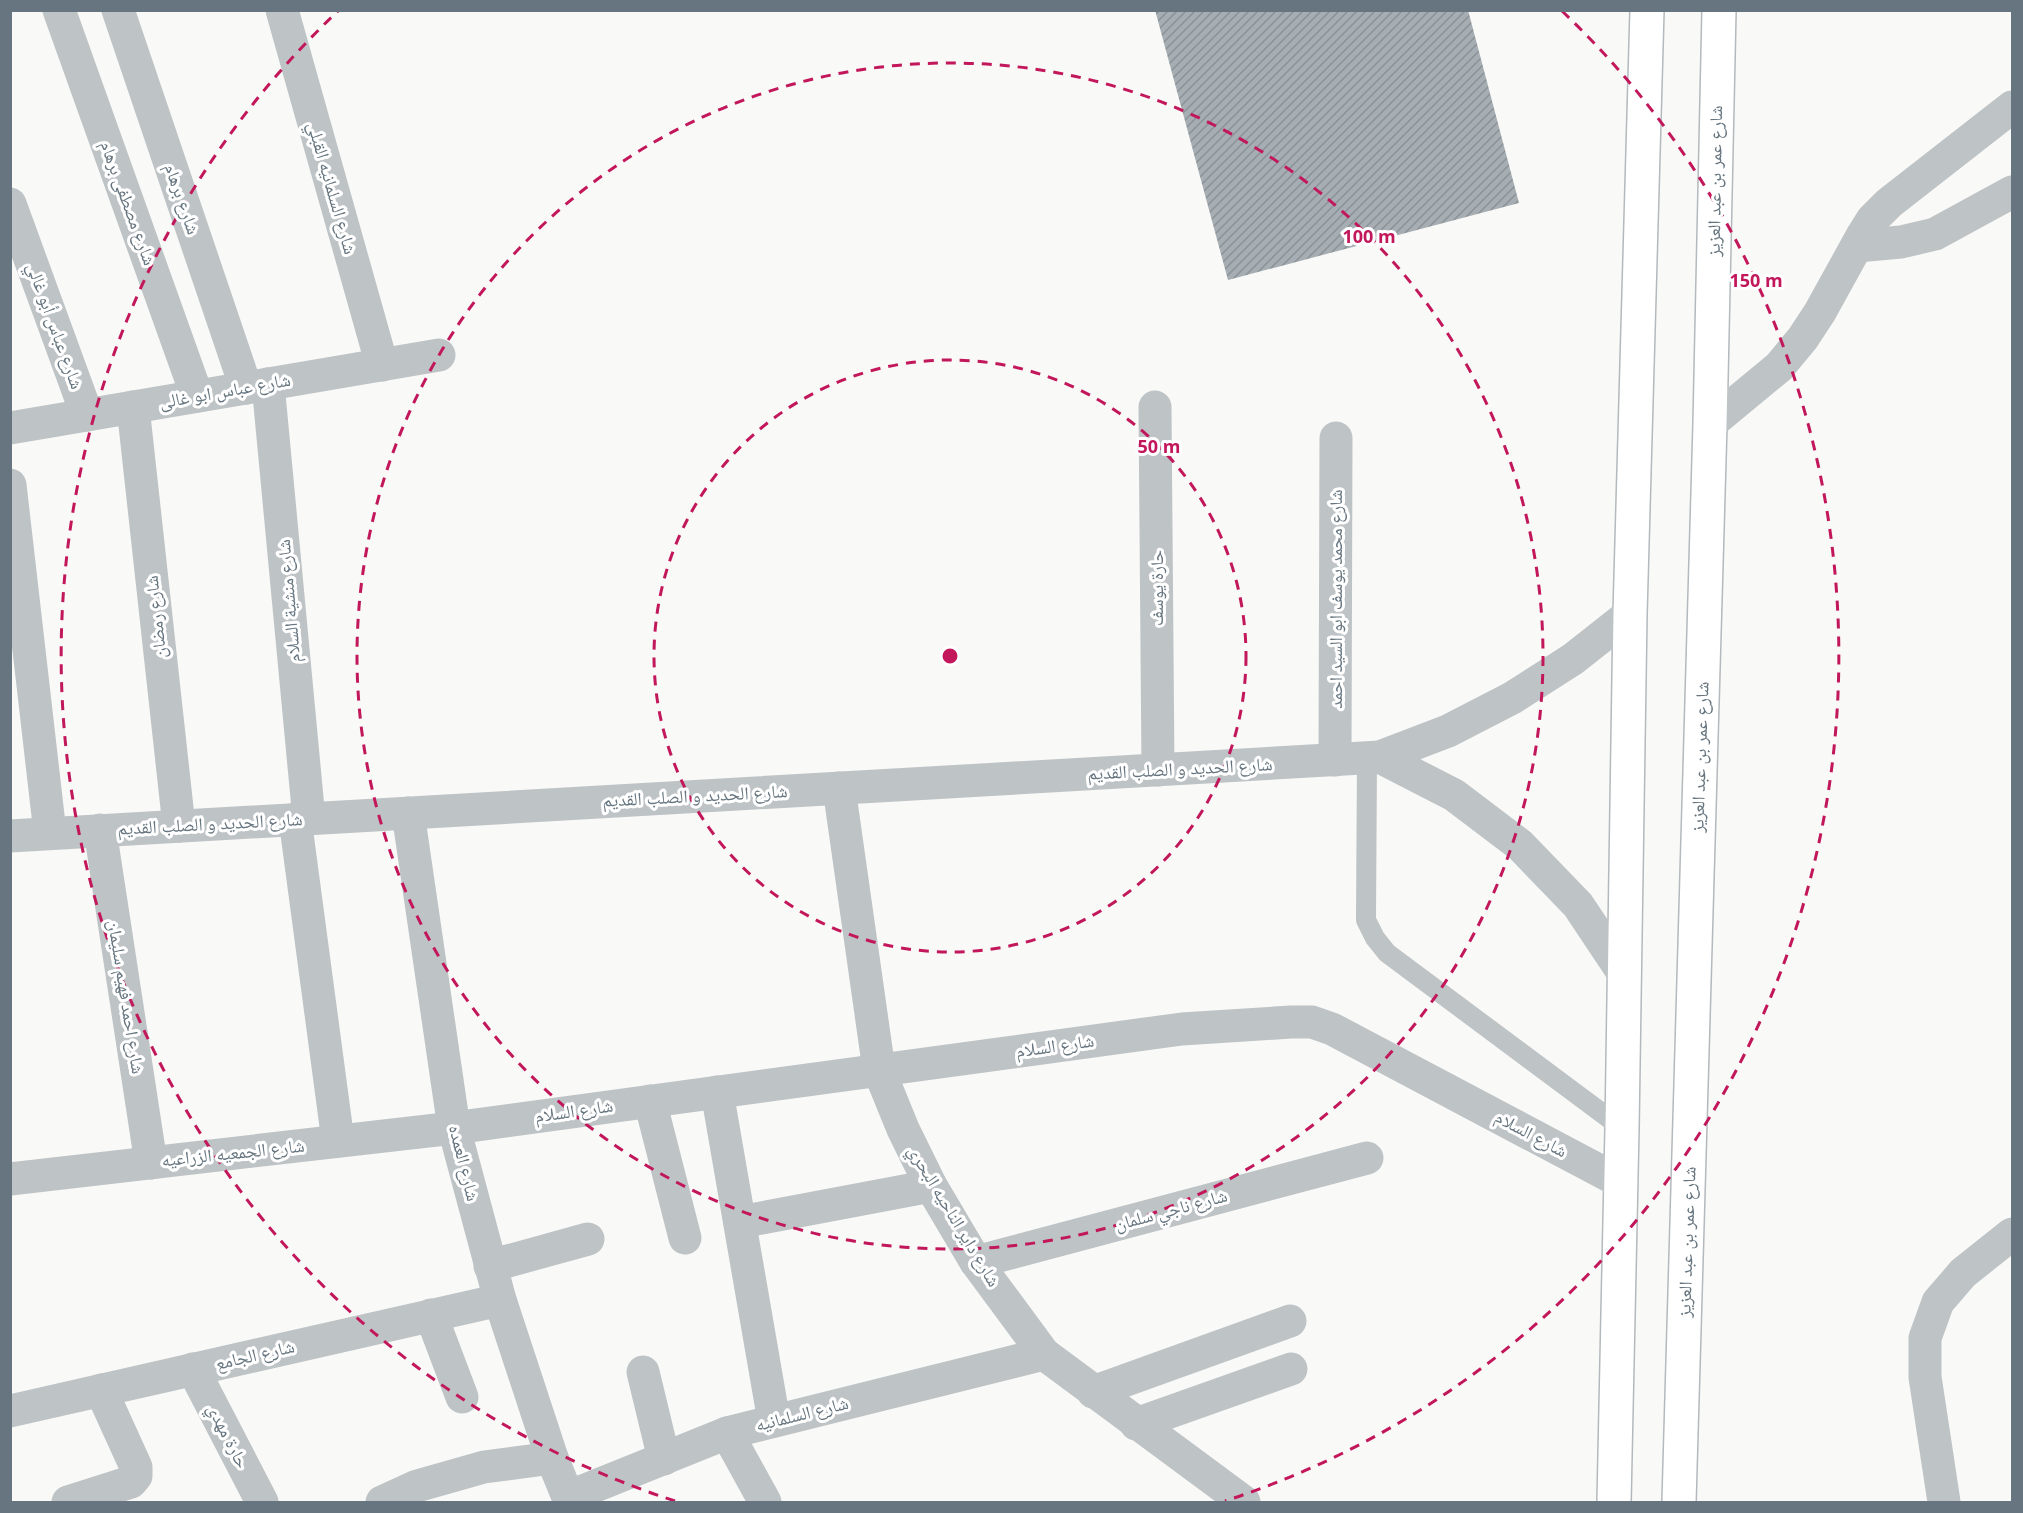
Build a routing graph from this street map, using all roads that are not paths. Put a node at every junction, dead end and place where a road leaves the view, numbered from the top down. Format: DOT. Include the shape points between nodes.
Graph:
graph roads {
  1 [pos="59,10"];
  2 [pos="118,10"];
  3 [pos="282,10"];
  4 [pos="1647,10"];
  5 [pos="1719,10"];
  6 [pos="2013,107"];
  7 [pos="2013,192"];
  8 [pos="10,204"];
  9 [pos="1857,246"];
  10 [pos="439,355"];
  11 [pos="381,365"];
  12 [pos="257,386"];
  13 [pos="197,396"];
  14 [pos="1155,406"];
  15 [pos="133,407"];
  16 [pos="87,415"];
  17 [pos="1710,424"];
  18 [pos="10,428"];
  19 [pos="1336,438"];
  20 [pos="10,485"];
  21 [pos="1630,614"];
  22 [pos="1361,758"];
  23 [pos="1158,770"];
  24 [pos="839,788"];
  25 [pos="408,813"];
  26 [pos="302,819"];
  27 [pos="179,826"];
  28 [pos="100,830"];
  29 [pos="50,833"];
  30 [pos="10,836"];
  31 [pos="1624,974"];
  32 [pos="879,1070"];
  33 [pos="717,1092"];
  34 [pos="650,1101"];
  35 [pos="454,1128"];
  36 [pos="1622,1128"];
  37 [pos="338,1141"];
  38 [pos="1367,1158"];
  39 [pos="151,1163"];
  40 [pos="10,1179"];
  41 [pos="1622,1182"];
  42 [pos="931,1186"];
  43 [pos="740,1222"];
  44 [pos="2013,1234"];
  45 [pos="685,1238"];
  46 [pos="588,1239"];
  47 [pos="976,1262"];
  48 [pos="490,1266"];
  49 [pos="500,1300"];
  50 [pos="431,1315"];
  51 [pos="1290,1321"];
  52 [pos="1044,1354"];
  53 [pos="193,1369"];
  54 [pos="1291,1369"];
  55 [pos="643,1372"];
  56 [pos="101,1390"];
  57 [pos="1093,1392"];
  58 [pos="462,1397"];
  59 [pos="11,1411"];
  60 [pos="774,1421"];
  61 [pos="1136,1424"];
  62 [pos="727,1433"];
  63 [pos="552,1458"];
  64 [pos="664,1459"];
  65 [pos="569,1500"];
  66 [pos="1241,1502"];
  67 [pos="68,1503"];
  68 [pos="262,1503"];
  69 [pos="382,1503"];
  70 [pos="765,1503"];
  71 [pos="1614,1503"];
  72 [pos="1679,1503"];
  73 [pos="1944,1503"];
  1 -- 13 [label="street, شارع مصطفى برهام"];
  2 -- 12 [label="street, شارع برهام"];
  3 -- 11 [label="street, شارع السلمانيه القبلي"];
  4 -- 21 [label="main road"];
  5 -- 17 [label="main road, شارع عمر بن عبد العزيز"];
  6 -- 9 [label="street" via="1889,203 1872,220"];
  7 -- 9 [label="street" via="1935,234"];
  8 -- 16 [label="street, شارع عباس أبو غالي"];
  9 -- 17 [label="street" via="1803,338 1779,367"];
  10 -- 11 [label="street, شارع عباس ابو غالى"];
  11 -- 12 [label="street, شارع عباس ابو غالى"];
  12 -- 13 [label="street, شارع عباس ابو غالى"];
  12 -- 26 [label="street, شارع منشية السلام"];
  13 -- 15 [label="street, شارع عباس ابو غالى"];
  14 -- 23 [label="street, حارة يوسف"];
  15 -- 16 [label="street, شارع عباس ابو غالى"];
  15 -- 27 [label="street, شارع رمضان"];
  16 -- 18 [label="street, شارع عباس ابو غالى"];
  17 -- 72 [label="main road, شارع عمر بن عبد العزيز"];
  19 -- 22 [label="street, شارع محمد يوسف ابو السيد احمد"];
  20 -- 29 [label="street"];
  21 -- 22 [label="street, شارع الحديد و الصلب القديم" via="1573,659 1512,698 1448,731"];
  21 -- 31 [label="main road"];
  22 -- 23 [label="street, شارع الحديد و الصلب القديم"];
  22 -- 31 [label="street" via="1454,795 1520,845 1578,905"];
  22 -- 36 [label="lane" via="1366,920 1374,938 1403,965"];
  23 -- 24 [label="street, شارع الحديد و الصلب القديم"];
  24 -- 25 [label="street, شارع الحديد و الصلب القديم"];
  24 -- 32 [label="street, شارع داير الناحيه البحري"];
  25 -- 26 [label="street, شارع الحديد و الصلب القديم"];
  25 -- 35 [label="street, شارع العمده"];
  26 -- 27 [label="street, شارع الحديد و الصلب القديم"];
  26 -- 37 [label="street, شارع منشية السلام"];
  27 -- 28 [label="street, شارع الحديد و الصلب القديم"];
  28 -- 29 [label="street, شارع الحديد و الصلب القديم"];
  28 -- 39 [label="street, شارع احمد فهيم سليمان"];
  29 -- 30 [label="street, شارع الحديد و الصلب القديم"];
  31 -- 36 [label="main road"];
  32 -- 33 [label="street, شارع السلام"];
  32 -- 41 [label="street, شارع السلام" via="1182,1029 1312,1022"];
  32 -- 42 [label="street, شارع داير الناحيه البحري"];
  33 -- 34 [label="street, شارع السلام"];
  33 -- 43 [label="street"];
  34 -- 35 [label="street, شارع السلام"];
  34 -- 45 [label="street"];
  35 -- 37 [label="street, شارع الجمعيه الزراعيه"];
  35 -- 48 [label="street, شارع العمده"];
  36 -- 41 [label="main road"];
  37 -- 39 [label="street, شارع الجمعيه الزراعيه"];
  38 -- 47 [label="street, شارع ناجي سلمان"];
  39 -- 40 [label="street, شارع الجمعيه الزراعيه"];
  41 -- 71 [label="main road"];
  42 -- 43 [label="street"];
  42 -- 47 [label="street, شارع داير الناحيه البحري"];
  43 -- 60 [label="street"];
  44 -- 73 [label="street" via="1963,1273 1938,1302 1925,1338 1925,1377"];
  46 -- 48 [label="street"];
  47 -- 52 [label="street, شارع داير الناحيه البحري"];
  48 -- 49 [label="street, شارع العمده"];
  49 -- 50 [label="street, شارع الجامع"];
  49 -- 63 [label="street, شارع العمده"];
  50 -- 53 [label="street, شارع الجامع"];
  50 -- 58 [label="street"];
  51 -- 57 [label="street"];
  52 -- 57 [label="street, شارع داير الناحيه البحري"];
  52 -- 60 [label="street, شارع السلمانيه"];
  53 -- 56 [label="street, شارع الجامع"];
  53 -- 68 [label="street, حارة مهدي"];
  54 -- 61 [label="street"];
  55 -- 64 [label="street"];
  56 -- 59 [label="street, شارع الجامع"];
  56 -- 67 [label="street" via="136,1467 136,1476 130,1482"];
  57 -- 61 [label="street, شارع داير الناحيه البحري"];
  60 -- 62 [label="street, شارع السلمانيه"];
  61 -- 66 [label="street, شارع داير الناحيه البحري"];
  62 -- 64 [label="street, شارع السلمانيه"];
  62 -- 70 [label="street"];
  63 -- 65 [label="street, شارع العمده"];
  63 -- 69 [label="street" via="484,1467 417,1486"];
  64 -- 65 [label="street, شارع السلمانيه"];
}
